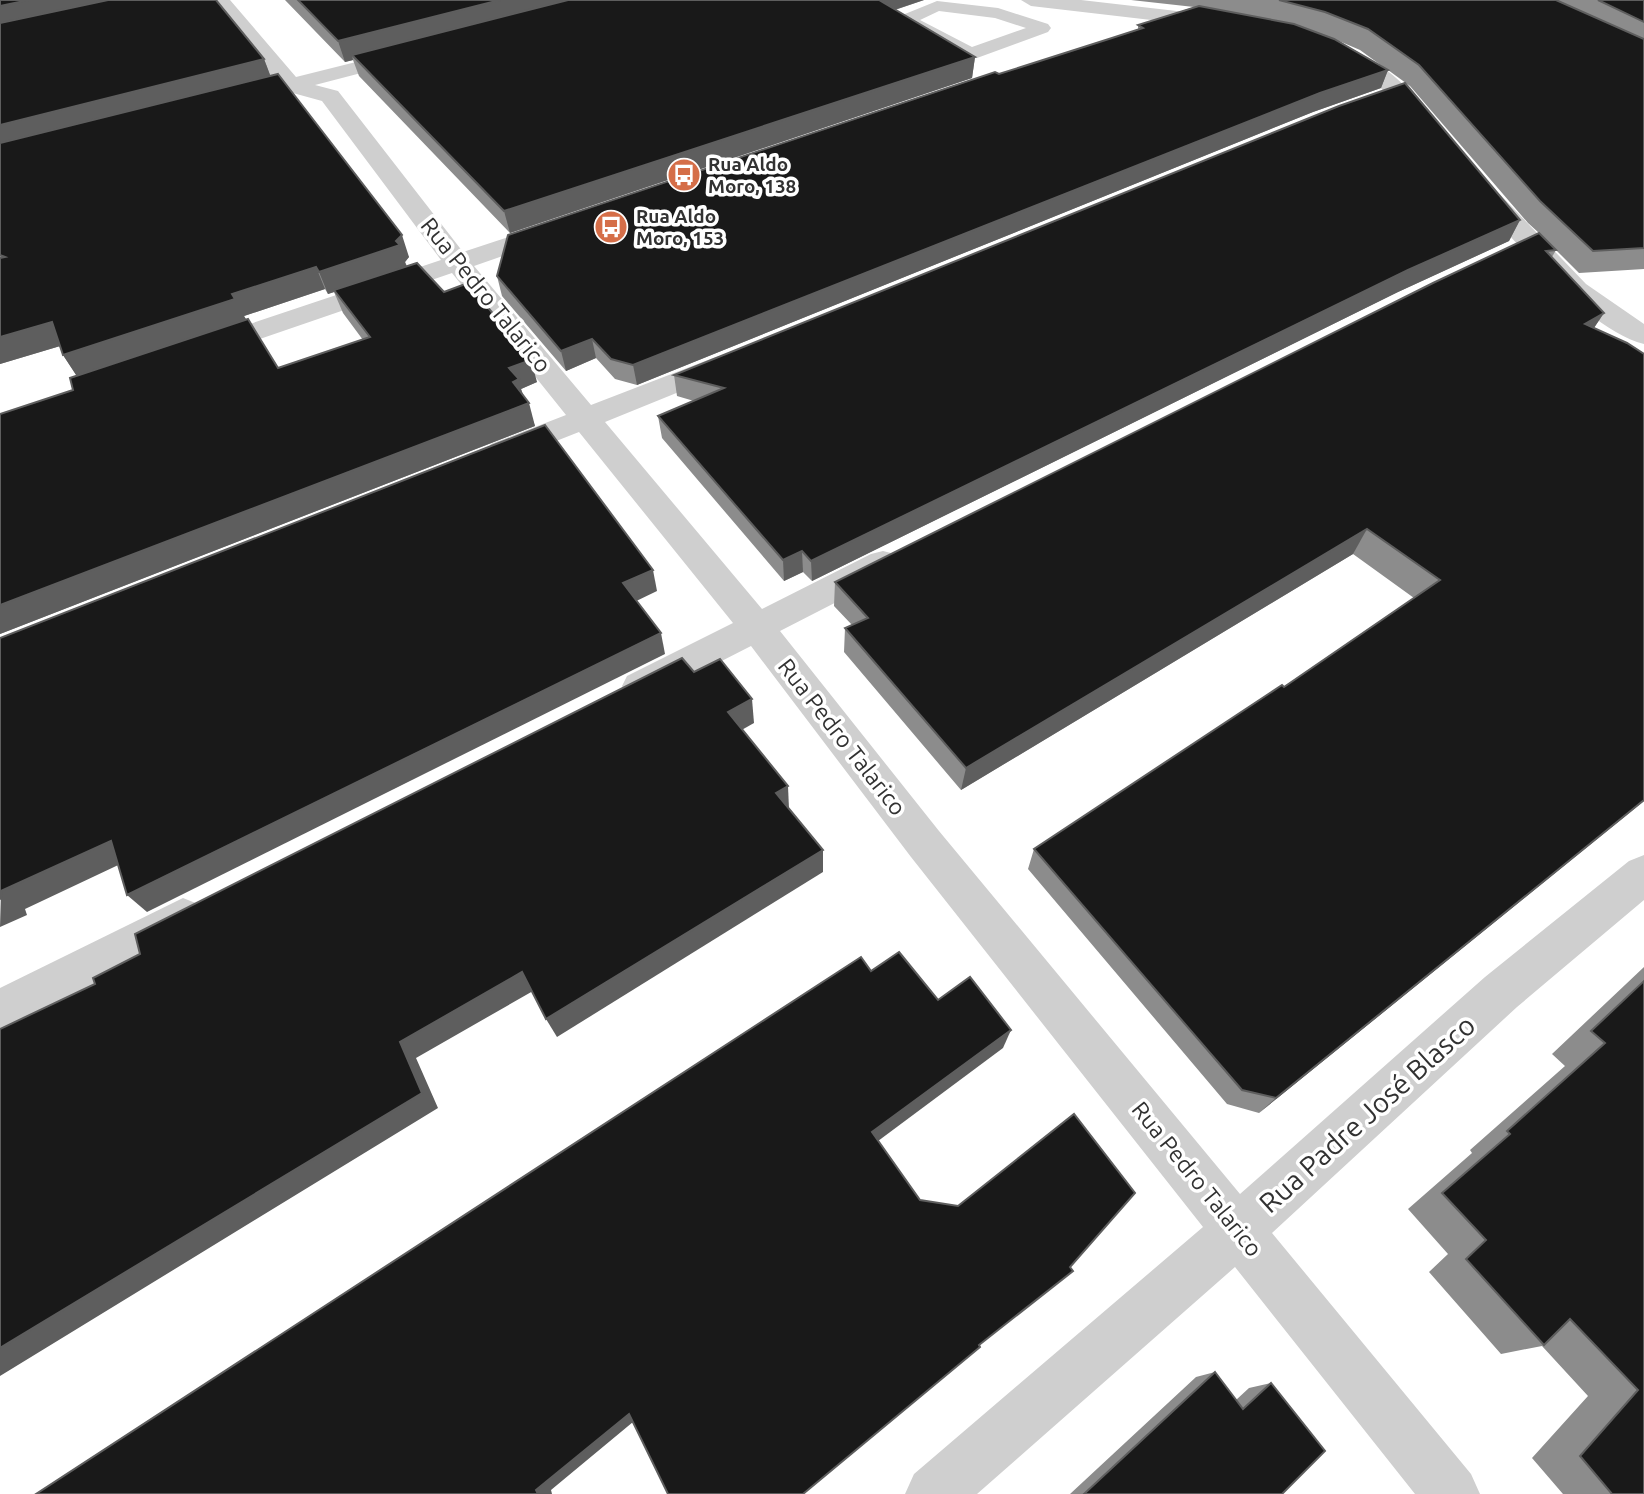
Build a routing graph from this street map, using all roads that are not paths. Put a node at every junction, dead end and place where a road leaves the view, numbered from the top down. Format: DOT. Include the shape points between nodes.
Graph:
graph roads {
  1 [pos="219,0"];
  2 [pos="1030,0"];
  3 [pos="998,13"];
  4 [pos="1182,17"];
  5 [pos="1240,25"];
  6 [pos="1130,34"];
  7 [pos="933,35"];
  8 [pos="1318,42"];
  9 [pos="429,50"];
  10 [pos="277,88"];
  11 [pos="1400,92"];
  12 [pos="1368,103"];
  13 [pos="1447,148"];
  14 [pos="1464,169"];
  15 [pos="571,224"];
  16 [pos="458,264"];
  17 [pos="1644,336"];
  18 [pos="746,355"];
  19 [pos="183,356"];
  20 [pos="587,418"];
  21 [pos="483,459"];
  22 [pos="911,549"];
  23 [pos="757,627"];
  24 [pos="609,702"];
  25 [pos="1644,874"];
  26 [pos="216,901"];
  27 [pos="0,1011"];
  28 [pos="1238,1230"];
  29 [pos="934,1494"];
  30 [pos="1451,1494"];
  1 -- 10 [label="street"];
  2 -- 3 [label="lane"];
  2 -- 4 [label="street"];
  3 -- 7 [label="lane"];
  3 -- 7 [label="lane" via="937,6 906,18"];
  3 -- 7 [label="lane" via="1042,28 977,53"];
  4 -- 5 [label="street"];
  4 -- 6 [label="street"];
  8 -- 11 [label="street" via="1375,71"];
  9 -- 10 [label="street"];
  10 -- 16 [label="street, Rua Pedro Talarico" via="330,96"];
  11 -- 12 [label="street"];
  11 -- 13 [label="street"];
  14 -- 17 [label="street" via="1519,249"];
  15 -- 16 [label="street"];
  16 -- 19 [label="street"];
  16 -- 20 [label="street, Rua Pedro Talarico"];
  18 -- 20 [label="street"];
  20 -- 21 [label="street"];
  20 -- 23 [label="street, Rua Pedro Talarico"];
  22 -- 23 [label="street"];
  23 -- 24 [label="street"];
  23 -- 28 [label="street, Rua Pedro Talarico" via="925,844"];
  25 -- 28 [label="street, Rua Padre José Blasco" via="1501,992"];
  26 -- 27 [label="street"];
  28 -- 29 [label="street, Rua Padre José Blasco"];
  28 -- 30 [label="street, Rua Pedro Talarico"];
}
